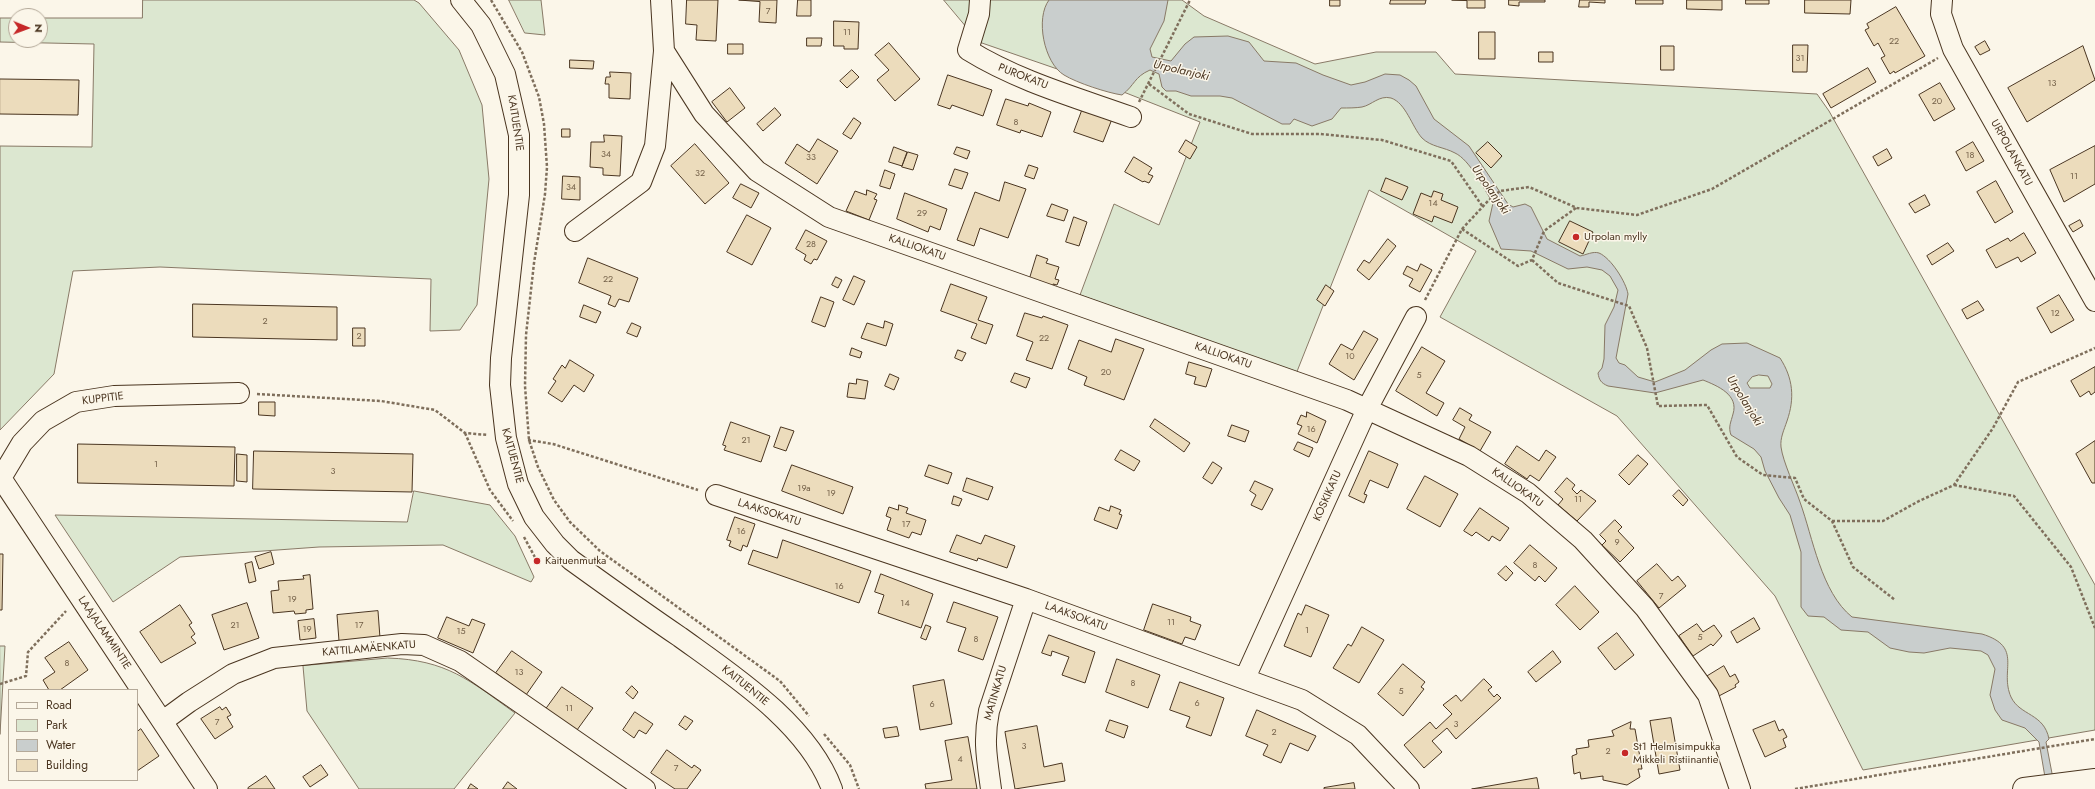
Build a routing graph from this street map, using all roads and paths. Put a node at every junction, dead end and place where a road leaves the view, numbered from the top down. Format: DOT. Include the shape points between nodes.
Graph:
graph roads {
  1 [pos="461,0"];
  2 [pos="491,0"];
  3 [pos="661,0"];
  4 [pos="980,0"];
  5 [pos="1190,0"];
  6 [pos="1942,0"];
  7 [pos="1953,49"];
  8 [pos="664,51"];
  9 [pos="1131,117"];
  10 [pos="1483,207"];
  11 [pos="1577,208"];
  12 [pos="1462,229"];
  13 [pos="575,231"];
  14 [pos="1532,260"];
  15 [pos="2095,301"];
  16 [pos="1416,317"];
  17 [pos="2095,348"];
  18 [pos="239,393"];
  19 [pos="1367,409"];
  20 [pos="465,433"];
  21 [pos="506,438"];
  22 [pos="529,440"];
  23 [pos="0,478"];
  24 [pos="1954,485"];
  25 [pos="716,496"];
  26 [pos="1832,521"];
  27 [pos="516,524"];
  28 [pos="523,536"];
  29 [pos="537,561"];
  30 [pos="80,596"];
  31 [pos="1026,599"];
  32 [pos="1895,600"];
  33 [pos="2095,628"];
  34 [pos="1245,678"];
  35 [pos="0,684"];
  36 [pos="810,717"];
  37 [pos="163,721"];
  38 [pos="820,729"];
  39 [pos="2095,739"];
  40 [pos="2095,780"];
  41 [pos="2029,788"];
  42 [pos="207,789"];
  43 [pos="645,789"];
  44 [pos="832,789"];
  45 [pos="859,789"];
  46 [pos="991,789"];
  47 [pos="1409,789"];
  48 [pos="1740,789"];
  49 [pos="1795,789"];
  1 -- 21 [label="street, KAITUENTIE" via="481,25 505,74 519,135 519,195 500,371 502,417"];
  2 -- 22 [label="path" via="522,52 539,97 544,124 547,167 545,194 526,335 525,386"];
  3 -- 8 [label="street, KALLIOKATU"];
  4 -- 9 [label="street, PUROKATU" via="979,14 968,50 996,67"];
  5 -- 10 [label="path" via="1149,84 1190,114 1252,134 1320,134 1382,140 1451,161"];
  6 -- 7 [label="street, URPOLANKATU" via="1941,14"];
  7 -- 11 [label="path" via="1712,189 1637,215"];
  7 -- 15 [label="street, URPOLANKATU"];
  8 -- 13 [label="street" via="655,146 641,182"];
  8 -- 19 [label="street, KALLIOKATU" via="704,114 757,171 829,217"];
  10 -- 11 [label="path" via="1500,191 1529,187"];
  10 -- 12 [label="path"];
  11 -- 14 [label="path" via="1544,230"];
  12 -- 14 [label="path" via="1518,266"];
  12 -- 16 [label="path"];
  14 -- 26 [label="path" via="1558,283 1629,306 1647,348 1658,406 1708,405 1737,457 1763,475 1795,478 1804,499"];
  16 -- 19 [label="street, KOSKIKATU"];
  17 -- 24 [label="path" via="2018,382 1994,428"];
  18 -- 20 [label="path" via="381,401 435,410"];
  18 -- 23 [label="street, KUPPITIE" via="114,396 76,402 43,421 22,443"];
  19 -- 34 [label="street, KOSKIKATU"];
  19 -- 48 [label="street, KALLIOKATU" via="1469,456 1528,494 1583,540 1645,608 1708,695"];
  20 -- 21 [label="path"];
  20 -- 27 [label="path" via="490,490"];
  21 -- 22 [label="path"];
  21 -- 44 [label="street, KAITUENTIE" via="518,484 534,517 555,544 571,560 745,683 798,735 817,760"];
  22 -- 25 [label="path" via="553,444"];
  22 -- 36 [label="path" via="551,494 570,522 600,551 780,681"];
  23 -- 30 [label="street, LAAJALAMMINTIE"];
  24 -- 26 [label="path" via="1883,521"];
  24 -- 33 [label="path" via="2014,496 2070,567"];
  25 -- 31 [label="street, LAAKSOKATU"];
  26 -- 32 [label="path" via="1853,567"];
  28 -- 29 [label="path"];
  30 -- 35 [label="path" via="28,652 26,676"];
  30 -- 37 [label="street, LAAJALAMMINTIE"];
  31 -- 34 [label="street, LAAKSOKATU"];
  31 -- 46 [label="street, MATINKATU" via="985,729 984,745"];
  34 -- 47 [label="street, LAAKSOKATU" via="1302,700 1358,735"];
  37 -- 42 [label="street, LAAJALAMMINTIE"];
  37 -- 43 [label="street, KATTILAMÄENKATU" via="233,674 274,658 402,644 424,645 460,661"];
  38 -- 45 [label="path" via="850,765"];
  39 -- 49 [label="path"];
  40 -- 41 [label="highway"];
}
